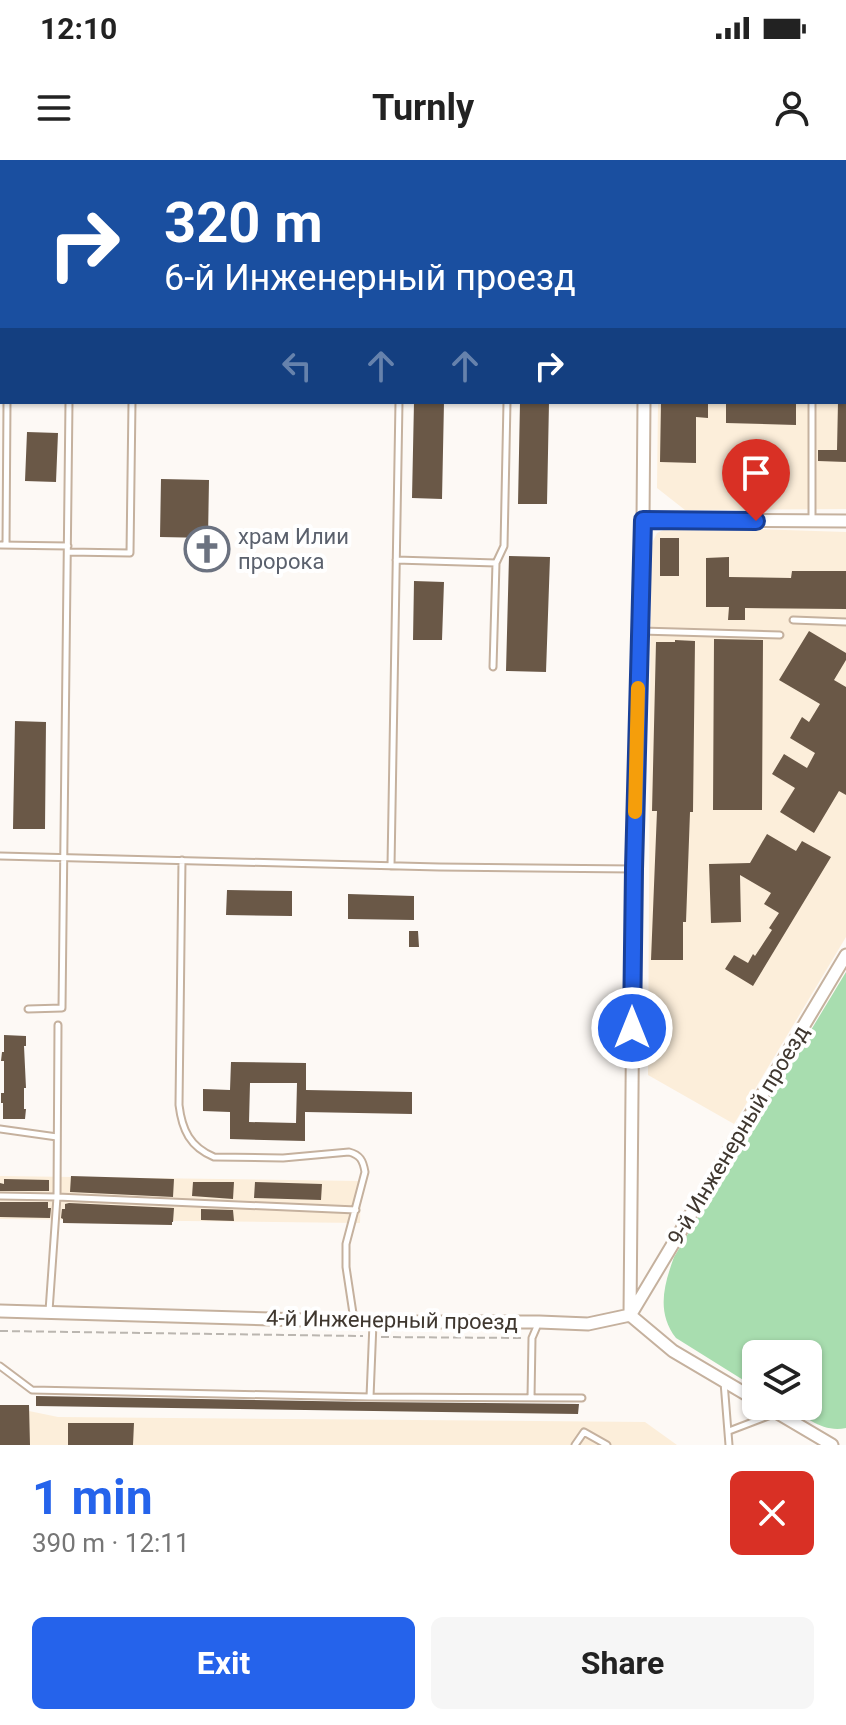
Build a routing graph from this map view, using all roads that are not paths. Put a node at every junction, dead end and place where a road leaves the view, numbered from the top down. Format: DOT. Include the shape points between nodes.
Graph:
graph roads {
  1 [pos="7,404"];
  2 [pos="69,404"];
  3 [pos="132,404"];
  4 [pos="399,404"];
  5 [pos="507,404"];
  6 [pos="644,404"];
  7 [pos="812,404"];
  8 [pos="643,520"];
  9 [pos="812,521"];
  10 [pos="846,521"];
  11 [pos="3,545"];
  12 [pos="68,549"];
  13 [pos="396,560"];
  14 [pos="496,563"];
  15 [pos="793,620"];
  16 [pos="846,622"];
  17 [pos="640,631"];
  18 [pos="780,635"];
  19 [pos="493,667"];
  20 [pos="0,856"];
  21 [pos="65,857"];
  22 [pos="182,860"];
  23 [pos="391,866"];
  24 [pos="634,869"];
  25 [pos="846,955"];
  26 [pos="28,1009"];
  27 [pos="58,1025"];
  28 [pos="0,1129"];
  29 [pos="57,1137"];
  30 [pos="0,1196"];
  31 [pos="57,1197"];
  32 [pos="356,1210"];
  33 [pos="0,1311"];
  34 [pos="49,1312"];
  35 [pos="630,1315"];
  36 [pos="354,1322"];
  37 [pos="373,1322"];
  38 [pos="539,1322"];
  39 [pos="0,1366"];
  40 [pos="724,1381"];
  41 [pos="742,1392"];
  42 [pos="370,1397"];
  43 [pos="531,1398"];
  44 [pos="582,1398"];
  45 [pos="750,1420"];
  46 [pos="790,1420"];
  47 [pos="729,1431"];
  48 [pos="575,1445"];
  49 [pos="607,1445"];
  50 [pos="729,1445"];
  51 [pos="832,1445"];
  1 -- 11 [label="lane"];
  2 -- 12 [label="lane"];
  3 -- 12 [label="lane" via="130,553"];
  4 -- 13 [label="lane"];
  5 -- 14 [label="lane" via="504,546"];
  6 -- 8 [label="street"];
  7 -- 9 [label="lane"];
  8 -- 9 [label="street"];
  8 -- 17 [label="street"];
  9 -- 10 [label="street"];
  11 -- 12 [label="lane"];
  12 -- 21 [label="lane"];
  13 -- 14 [label="lane"];
  13 -- 23 [label="lane"];
  14 -- 19 [label="lane"];
  15 -- 16 [label="lane"];
  17 -- 18 [label="lane"];
  17 -- 24 [label="street"];
  20 -- 21 [label="lane"];
  21 -- 22 [label="lane"];
  21 -- 26 [label="lane" via="62,1008"];
  22 -- 23 [label="lane"];
  22 -- 32 [label="lane" via="179,1105 185,1133 214,1157 357,1154 365,1172"];
  23 -- 24 [label="lane"];
  24 -- 35 [label="street"];
  25 -- 35 [label="street, 9-й Инженерный проезд"];
  27 -- 29 [label="lane"];
  28 -- 29 [label="lane"];
  29 -- 31 [label="lane"];
  30 -- 31 [label="lane"];
  31 -- 32 [label="lane"];
  31 -- 34 [label="lane"];
  32 -- 36 [label="lane" via="346,1244"];
  33 -- 34 [label="street, 4-й Инженерный проезд"];
  34 -- 36 [label="street, 4-й Инженерный проезд"];
  35 -- 38 [label="street, 4-й Инженерный проезд" via="588,1324"];
  35 -- 40 [label="street" via="673,1351"];
  36 -- 37 [label="street, 4-й Инженерный проезд"];
  37 -- 38 [label="street, 4-й Инженерный проезд"];
  37 -- 42 [label="lane"];
  38 -- 43 [label="lane" via="532,1338"];
  39 -- 42 [label="lane" via="32,1390"];
  40 -- 41 [label="street"];
  40 -- 47 [label="lane"];
  42 -- 43 [label="lane"];
  43 -- 44 [label="lane"];
  45 -- 47 [label="lane"];
  46 -- 51 [label="street"];
  47 -- 50 [label="lane"];
  48 -- 49 [label="lane" via="584,1432"];
}
